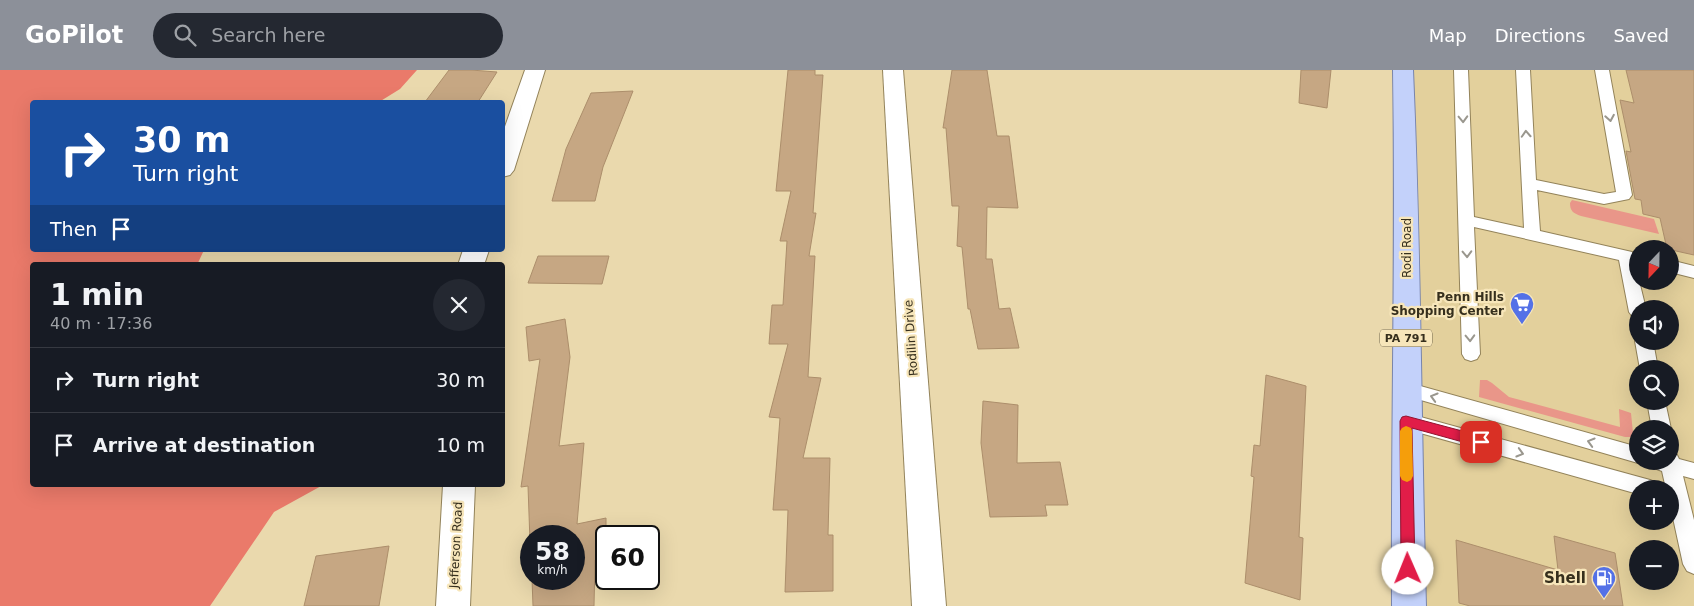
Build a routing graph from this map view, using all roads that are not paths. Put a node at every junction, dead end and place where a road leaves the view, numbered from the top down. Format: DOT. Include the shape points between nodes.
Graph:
graph roads {
  1 [pos="535,70"];
  2 [pos="893,70"];
  3 [pos="1402,70"];
  4 [pos="1461,70"];
  5 [pos="1523,70"];
  6 [pos="1602,70"];
  7 [pos="505,161"];
  8 [pos="1529,183"];
  9 [pos="1466,220"];
  10 [pos="1532,235"];
  11 [pos="1629,257"];
  12 [pos="1679,268"];
  13 [pos="1694,272"];
  14 [pos="1471,354"];
  15 [pos="1406,389"];
  16 [pos="1406,421"];
  17 [pos="1629,452"];
  18 [pos="1679,466"];
  19 [pos="1669,470"];
  20 [pos="1694,471"];
  21 [pos="1629,483"];
  22 [pos="459,487"];
  23 [pos="1681,498"];
  24 [pos="1694,564"];
  25 [pos="453,606"];
  26 [pos="929,606"];
  27 [pos="1409,606"];
  1 -- 7 [label="street"];
  2 -- 26 [label="street, Rodilin Drive"];
  3 -- 15 [label="main road, Rodi Road / PA 791" via="1407,195"];
  4 -- 9 [label="lane, one-way"];
  8 -- 5 [label="lane, one-way"];
  6 -- 8 [label="lane, one-way" via="1624,195 1604,199"];
  8 -- 10 [label="lane"];
  9 -- 10 [label="lane"];
  9 -- 14 [label="lane, one-way"];
  10 -- 11 [label="lane"];
  12 -- 13 [label="lane"];
  15 -- 16 [label="main road, Rodi Road / PA 791"];
  17 -- 15 [label="lane, one-way"];
  16 -- 21 [label="lane, one-way"];
  16 -- 27 [label="main road, Rodi Road / PA 791"];
  18 -- 20 [label="lane"];
  19 -- 23 [label="lane"];
  22 -- 25 [label="street, Jefferson Road"];
  23 -- 24 [label="lane"];
}
